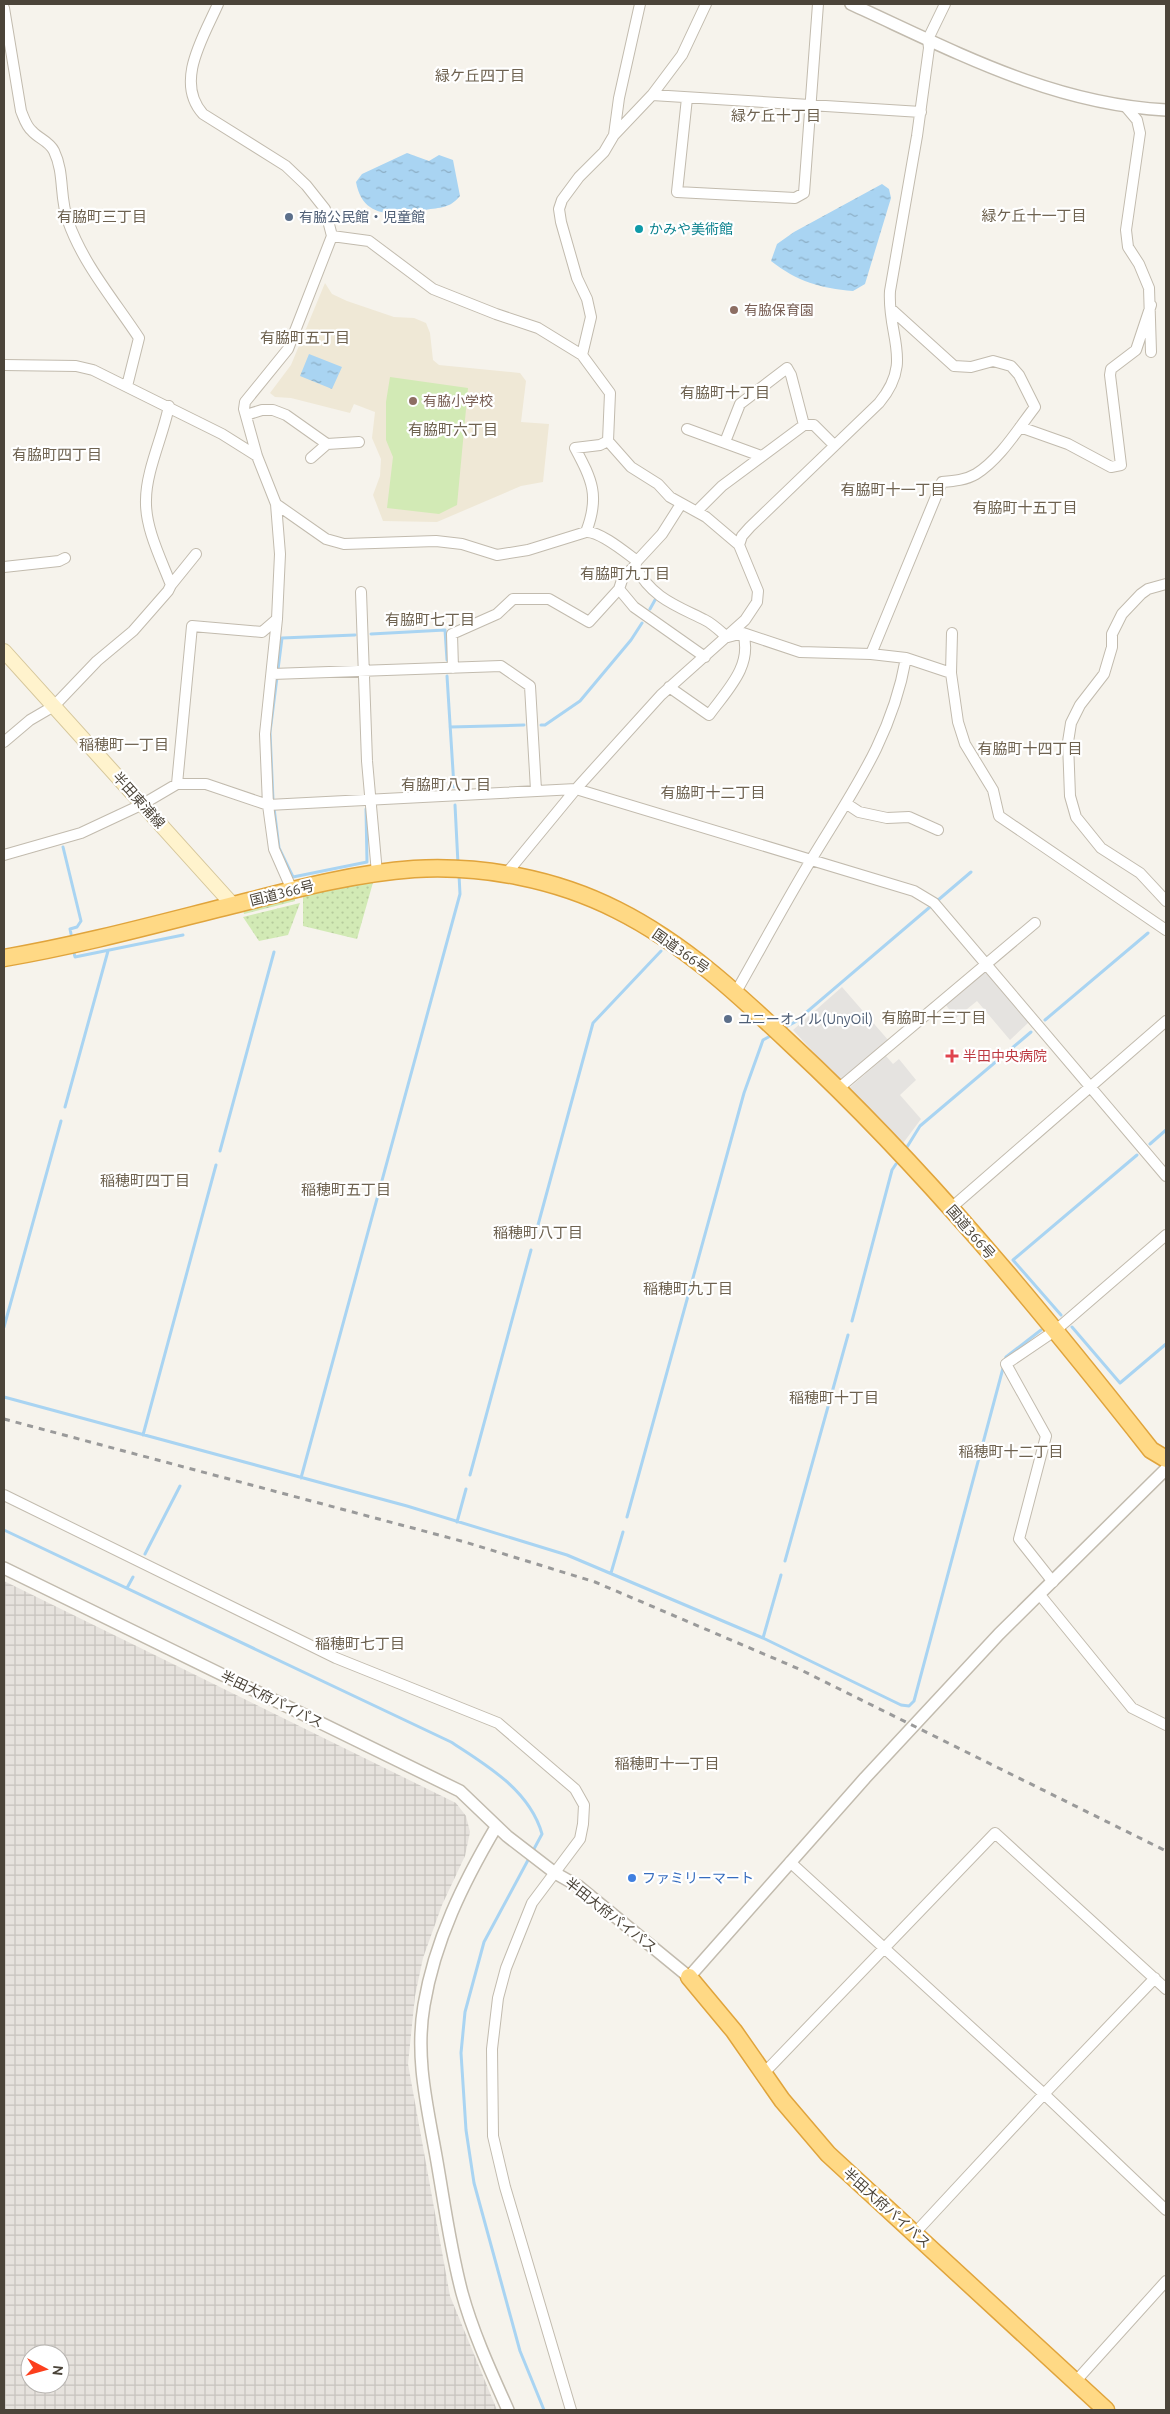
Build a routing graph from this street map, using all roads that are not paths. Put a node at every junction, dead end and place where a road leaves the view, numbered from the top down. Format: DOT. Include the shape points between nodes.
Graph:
graph roads {
  1 [pos="218,4"];
  2 [pos="640,4"];
  3 [pos="706,4"];
  4 [pos="818,4"];
  5 [pos="851,4"];
  6 [pos="945,4"];
  7 [pos="4,8"];
  8 [pos="928,39"];
  9 [pos="652,95"];
  10 [pos="687,98"];
  11 [pos="810,106"];
  12 [pos="1126,107"];
  13 [pos="1166,110"];
  14 [pos="921,112"];
  15 [pos="614,134"];
  16 [pos="332,236"];
  17 [pos="1151,305"];
  18 [pos="890,309"];
  19 [pos="1151,352"];
  20 [pos="582,355"];
  21 [pos="4,365"];
  22 [pos="127,386"];
  23 [pos="169,406"];
  24 [pos="246,415"];
  25 [pos="804,426"];
  26 [pos="1020,427"];
  27 [pos="687,429"];
  28 [pos="359,442"];
  29 [pos="608,442"];
  30 [pos="724,442"];
  31 [pos="327,444"];
  32 [pos="834,445"];
  33 [pos="257,456"];
  34 [pos="761,456"];
  35 [pos="311,458"];
  36 [pos="276,504"];
  37 [pos="681,504"];
  38 [pos="697,511"];
  39 [pos="586,532"];
  40 [pos="739,545"];
  41 [pos="196,554"];
  42 [pos="65,558"];
  43 [pos="636,564"];
  44 [pos="4,567"];
  45 [pos="1166,584"];
  46 [pos="170,585"];
  47 [pos="619,590"];
  48 [pos="361,592"];
  49 [pos="277,619"];
  50 [pos="742,633"];
  51 [pos="952,633"];
  52 [pos="727,637"];
  53 [pos="4,651"];
  54 [pos="871,654"];
  55 [pos="705,656"];
  56 [pos="906,658"];
  57 [pos="453,668"];
  58 [pos="365,672"];
  59 [pos="951,673"];
  60 [pos="272,674"];
  61 [pos="669,687"];
  62 [pos="54,706"];
  63 [pos="4,742"];
  64 [pos="177,784"];
  65 [pos="576,788"];
  66 [pos="536,790"];
  67 [pos="371,800"];
  68 [pos="143,804"];
  69 [pos="847,804"];
  70 [pos="268,805"];
  71 [pos="938,830"];
  72 [pos="4,855"];
  73 [pos="812,858"];
  74 [pos="378,873"];
  75 [pos="506,874"];
  76 [pos="292,890"];
  77 [pos="1166,901"];
  78 [pos="233,905"];
  79 [pos="1035,923"];
  80 [pos="1166,930"];
  81 [pos="4,956"];
  82 [pos="985,965"];
  83 [pos="736,992"];
  84 [pos="1166,1021"];
  85 [pos="1090,1086"];
  86 [pos="839,1088"];
  87 [pos="1166,1176"];
  88 [pos="951,1208"];
  89 [pos="1166,1235"];
  90 [pos="1056,1330"];
  91 [pos="1166,1460"];
  92 [pos="1166,1469"];
  93 [pos="4,1494"];
  94 [pos="4,1568"];
  95 [pos="1053,1582"];
  96 [pos="1040,1595"];
  97 [pos="1166,1725"];
  98 [pos="496,1827"];
  99 [pos="790,1862"];
  100 [pos="553,1872"];
  101 [pos="884,1949"];
  102 [pos="689,1977"];
  103 [pos="1155,1978"];
  104 [pos="1166,1989"];
  105 [pos="764,2073"];
  106 [pos="1044,2094"];
  107 [pos="1166,2210"];
  108 [pos="916,2233"];
  109 [pos="1166,2281"];
  110 [pos="1075,2382"];
  111 [pos="508,2410"];
  112 [pos="572,2410"];
  113 [pos="1106,2410"];
  1 -- 16 [label="street" via="192,65 190,84 198,108 286,166 306,185 325,209"];
  2 -- 15 [label="street"];
  3 -- 9 [label="street" via="682,55"];
  4 -- 11 [label="street"];
  5 -- 8 [label="street"];
  6 -- 8 [label="street"];
  7 -- 22 [label="street" via="21,111 32,131 53,148 60,169 61,198 82,254 139,338"];
  8 -- 12 [label="street" via="993,70 1042,87"];
  8 -- 14 [label="street"];
  9 -- 10 [label="street"];
  9 -- 15 [label="street"];
  10 -- 11 [label="street"];
  10 -- 11 [label="street" via="677,192 795,198 804,193"];
  11 -- 14 [label="street"];
  12 -- 13 [label="street"];
  12 -- 17 [label="street" via="1137,120 1140,133 1126,230 1128,247 1149,288"];
  14 -- 18 [label="street" via="890,291"];
  15 -- 20 [label="street" via="604,152 568,191 559,209 591,317"];
  16 -- 20 [label="street" via="369,241 433,290 525,323"];
  16 -- 24 [label="street" via="288,349 245,402"];
  17 -- 19 [label="street"];
  17 -- 26 [label="street" via="1136,350 1111,369 1121,465 1111,468 1068,444"];
  18 -- 26 [label="street" via="954,366 971,367 993,361 1012,366 1035,407"];
  18 -- 32 [label="street" via="898,359 896,378 879,403"];
  20 -- 29 [label="street" via="610,393"];
  21 -- 22 [label="street" via="76,366"];
  22 -- 23 [label="street"];
  23 -- 33 [label="street"];
  23 -- 46 [label="street" via="148,479 146,501 150,526"];
  24 -- 31 [label="street" via="273,410 286,415"];
  24 -- 33 [label="street"];
  25 -- 30 [label="street" via="787,368 740,404"];
  25 -- 32 [label="street" via="814,425"];
  25 -- 34 [label="street"];
  26 -- 54 [label="street" via="992,460 976,473 942,482"];
  27 -- 30 [label="street"];
  28 -- 31 [label="street"];
  29 -- 37 [label="street" via="631,467"];
  29 -- 39 [label="street" via="575,448 592,483 595,502"];
  30 -- 34 [label="street"];
  31 -- 35 [label="street"];
  32 -- 40 [label="street" via="750,527"];
  33 -- 36 [label="street"];
  34 -- 38 [label="street"];
  36 -- 39 [label="street" via="326,540 344,544 436,541 462,544 497,555 528,550"];
  36 -- 49 [label="street" via="280,554"];
  37 -- 38 [label="street"];
  37 -- 43 [label="street" via="662,534"];
  38 -- 40 [label="street"];
  39 -- 43 [label="street" via="601,537"];
  40 -- 52 [label="street" via="758,597 745,620"];
  41 -- 46 [label="street"];
  42 -- 44 [label="street"];
  43 -- 47 [label="street" via="623,578"];
  43 -- 52 [label="street" via="658,596 707,621"];
  45 -- 77 [label="street" via="1148,589 1122,614 1112,634 1112,647 1104,674 1080,705 1071,723 1068,742 1070,796 1076,818 1101,848 1140,873"];
  46 -- 62 [label="street" via="161,602"];
  47 -- 55 [label="street" via="634,607"];
  47 -- 57 [label="street" via="589,622 549,599 513,599 497,614 452,634"];
  48 -- 58 [label="street"];
  49 -- 60 [label="street"];
  49 -- 64 [label="street" via="262,632 192,626"];
  50 -- 52 [label="street"];
  50 -- 54 [label="street" via="800,652"];
  50 -- 61 [label="street" via="746,644 742,672 709,715"];
  51 -- 59 [label="street"];
  52 -- 55 [label="street"];
  53 -- 62 [label="main road, 半田東浦線"];
  54 -- 56 [label="street"];
  55 -- 61 [label="street"];
  56 -- 59 [label="street"];
  56 -- 69 [label="street" via="895,708"];
  57 -- 58 [label="street"];
  57 -- 66 [label="street" via="501,666 530,686"];
  58 -- 60 [label="street"];
  58 -- 67 [label="street"];
  59 -- 80 [label="street" via="958,722 993,790 998,816"];
  60 -- 70 [label="street" via="265,734"];
  61 -- 65 [label="street"];
  62 -- 63 [label="street" via="30,720"];
  62 -- 68 [label="main road, 半田東浦線"];
  64 -- 68 [label="street"];
  64 -- 70 [label="street" via="206,784"];
  65 -- 66 [label="street"];
  65 -- 73 [label="street"];
  65 -- 75 [label="street"];
  66 -- 67 [label="street"];
  67 -- 70 [label="street"];
  67 -- 74 [label="street"];
  68 -- 72 [label="street" via="82,833"];
  68 -- 78 [label="main road, 半田東浦線"];
  69 -- 71 [label="street" via="859,812 888,818 909,817"];
  69 -- 73 [label="street"];
  70 -- 76 [label="street" via="274,849"];
  73 -- 82 [label="street" via="914,891 934,903"];
  73 -- 83 [label="street"];
  74 -- 75 [label="highway, 国道366号" via="459,869"];
  74 -- 76 [label="highway, 国道366号"];
  75 -- 83 [label="highway, 国道366号" via="563,888 618,911 690,955"];
  76 -- 78 [label="highway, 国道366号"];
  78 -- 81 [label="highway, 国道366号"];
  79 -- 82 [label="street"];
  82 -- 85 [label="street"];
  82 -- 86 [label="street"];
  83 -- 86 [label="highway, 国道366号"];
  84 -- 85 [label="street"];
  85 -- 87 [label="street"];
  85 -- 88 [label="street"];
  86 -- 88 [label="highway, 国道366号"];
  88 -- 90 [label="highway, 国道366号"];
  89 -- 90 [label="street"];
  90 -- 91 [label="highway, 国道366号" via="1152,1450"];
  90 -- 95 [label="street" via="1006,1364 1046,1436 1019,1539"];
  92 -- 95 [label="street"];
  93 -- 100 [label="street" via="336,1658 498,1723 575,1789 584,1805 580,1839"];
  94 -- 98 [label="street, 半田大府パイパス" via="460,1791"];
  95 -- 96 [label="street"];
  96 -- 97 [label="street" via="1132,1708"];
  96 -- 99 [label="street" via="999,1634"];
  98 -- 100 [label="street, 半田大府パイパス"];
  98 -- 111 [label="street" via="463,1886 444,1931 424,2006 420,2055 423,2090 462,2294"];
  99 -- 101 [label="street"];
  99 -- 102 [label="street"];
  100 -- 102 [label="street, 半田大府パイパス" via="578,1886"];
  100 -- 112 [label="street" via="532,1903 506,1968 498,1998 492,2049 493,2136"];
  101 -- 103 [label="street" via="995,1833"];
  101 -- 105 [label="street"];
  101 -- 106 [label="street"];
  102 -- 105 [label="highway, 半田大府パイパス"];
  103 -- 104 [label="street"];
  103 -- 106 [label="street"];
  105 -- 108 [label="highway, 半田大府パイパス" via="782,2100 828,2154"];
  106 -- 107 [label="street"];
  106 -- 108 [label="street"];
  108 -- 110 [label="highway, 半田大府パイパス"];
  109 -- 110 [label="street"];
  110 -- 113 [label="highway, 半田大府パイパス"];
}
